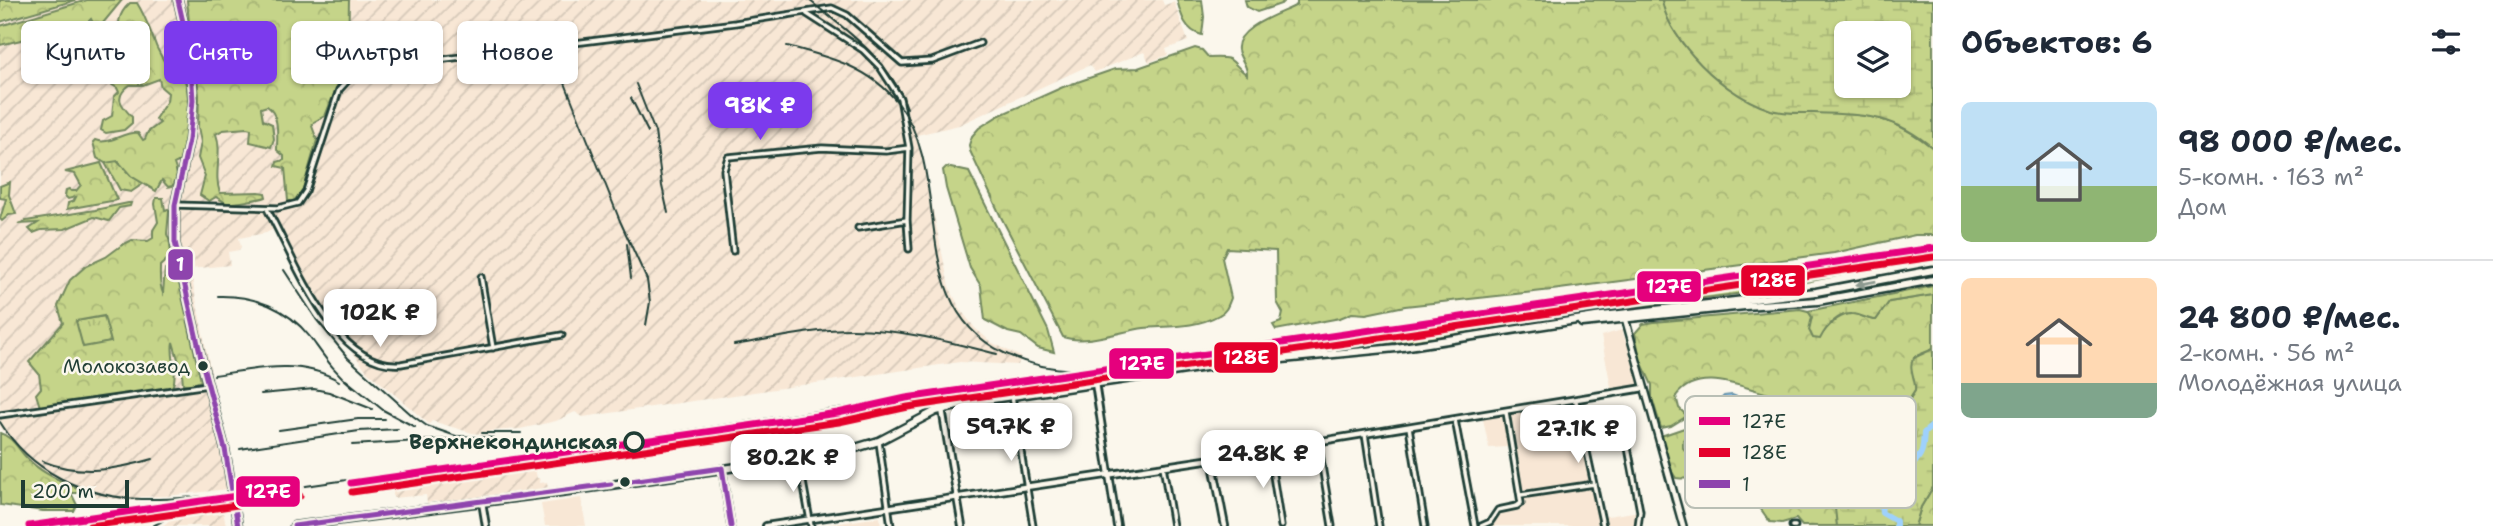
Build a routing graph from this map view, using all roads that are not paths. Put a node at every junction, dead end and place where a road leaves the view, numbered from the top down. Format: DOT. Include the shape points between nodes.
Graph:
graph roads {
  1 [pos="178,0"];
  2 [pos="805,12"];
  3 [pos="980,43"];
  4 [pos="909,148"];
  5 [pos="175,205"];
  6 [pos="266,208"];
  7 [pos="907,220"];
  8 [pos="858,228"];
  9 [pos="909,249"];
  10 [pos="733,251"];
  11 [pos="1933,270"];
  12 [pos="481,277"];
  13 [pos="1933,280"];
  14 [pos="1624,316"];
  15 [pos="1642,316"];
  16 [pos="1606,320"];
  17 [pos="1528,328"];
  18 [pos="562,335"];
  19 [pos="1630,341"];
  20 [pos="493,348"];
  21 [pos="1095,383"];
  22 [pos="208,385"];
  23 [pos="1644,388"];
  24 [pos="1012,396"];
  25 [pos="1576,401"];
  26 [pos="942,409"];
  27 [pos="1506,412"];
  28 [pos="0,415"];
  29 [pos="1455,420"];
  30 [pos="1409,427"];
  31 [pos="1625,432"];
  32 [pos="1365,434"];
  33 [pos="879,442"];
  34 [pos="1318,442"];
  35 [pos="1269,450"];
  36 [pos="799,457"];
  37 [pos="1212,459"];
  38 [pos="1163,466"];
  39 [pos="722,468"];
  40 [pos="1109,474"];
  41 [pos="1594,484"];
  42 [pos="1027,487"];
  43 [pos="1521,495"];
  44 [pos="957,498"];
  45 [pos="482,502"];
  46 [pos="889,509"];
  47 [pos="810,519"];
  48 [pos="238,526"];
  49 [pos="294,526"];
  50 [pos="486,526"];
  51 [pos="731,526"];
  52 [pos="766,526"];
  53 [pos="811,526"];
  54 [pos="891,526"];
  55 [pos="962,526"];
  56 [pos="1033,526"];
  57 [pos="1117,526"];
  58 [pos="1173,526"];
  59 [pos="1225,526"];
  60 [pos="1282,526"];
  61 [pos="1332,526"];
  62 [pos="1379,526"];
  63 [pos="1425,526"];
  64 [pos="1475,526"];
  65 [pos="1481,526"];
  66 [pos="1603,526"];
  67 [pos="1638,526"];
  68 [pos="1683,526"];
  1 -- 5 [label="main road" via="190,53 193,100"];
  2 -- 3 [label="street" via="842,11 905,64 932,61"];
  2 -- 4 [label="street" via="853,42 880,67 901,98"];
  2 -- 6 [label="street" via="360,73 346,81 337,95 303,198 291,207"];
  4 -- 7 [label="street"];
  4 -- 10 [label="street" via="822,148 728,158 724,170"];
  5 -- 6 [label="street"];
  5 -- 22 [label="main road" via="176,252"];
  6 -- 20 [label="street" via="324,314 367,356 396,364"];
  7 -- 8 [label="street"];
  7 -- 9 [label="street"];
  11 -- 14 [label="main road, one-way" via="1816,292"];
  12 -- 20 [label="street"];
  13 -- 15 [label="main road" via="1818,301"];
  14 -- 15 [label="main road"];
  14 -- 16 [label="main road"];
  14 -- 17 [label="main road"];
  14 -- 19 [label="main road"];
  15 -- 19 [label="main road" via="1630,323"];
  16 -- 17 [label="main road"];
  16 -- 19 [label="main road" via="1620,323"];
  17 -- 21 [label="main road"];
  18 -- 20 [label="street"];
  19 -- 23 [label="main road"];
  21 -- 24 [label="main road"];
  21 -- 40 [label="street"];
  22 -- 28 [label="street"];
  22 -- 48 [label="main road"];
  23 -- 25 [label="street"];
  23 -- 68 [label="main road"];
  24 -- 26 [label="main road"];
  24 -- 42 [label="street"];
  25 -- 27 [label="street"];
  25 -- 41 [label="street"];
  26 -- 33 [label="main road"];
  26 -- 44 [label="street"];
  27 -- 29 [label="street"];
  27 -- 43 [label="street"];
  29 -- 30 [label="street"];
  29 -- 64 [label="street"];
  30 -- 32 [label="street"];
  30 -- 63 [label="street"];
  31 -- 67 [label="street" via="1640,511"];
  32 -- 34 [label="street"];
  32 -- 62 [label="street"];
  33 -- 36 [label="main road"];
  33 -- 46 [label="street"];
  34 -- 35 [label="street"];
  34 -- 61 [label="street"];
  35 -- 37 [label="street"];
  35 -- 60 [label="street"];
  36 -- 39 [label="main road"];
  36 -- 47 [label="street"];
  37 -- 38 [label="street"];
  37 -- 59 [label="street"];
  38 -- 40 [label="street"];
  38 -- 58 [label="street"];
  39 -- 45 [label="main road"];
  39 -- 51 [label="main road"];
  40 -- 42 [label="street"];
  40 -- 57 [label="street"];
  41 -- 43 [label="street"];
  41 -- 66 [label="street"];
  42 -- 44 [label="street"];
  42 -- 56 [label="street"];
  43 -- 65 [label="street" via="1519,505 1498,510"];
  44 -- 46 [label="street"];
  44 -- 55 [label="street"];
  45 -- 49 [label="main road"];
  45 -- 50 [label="street"];
  46 -- 47 [label="street"];
  46 -- 54 [label="street"];
  47 -- 52 [label="street"];
  47 -- 53 [label="street"];
}
